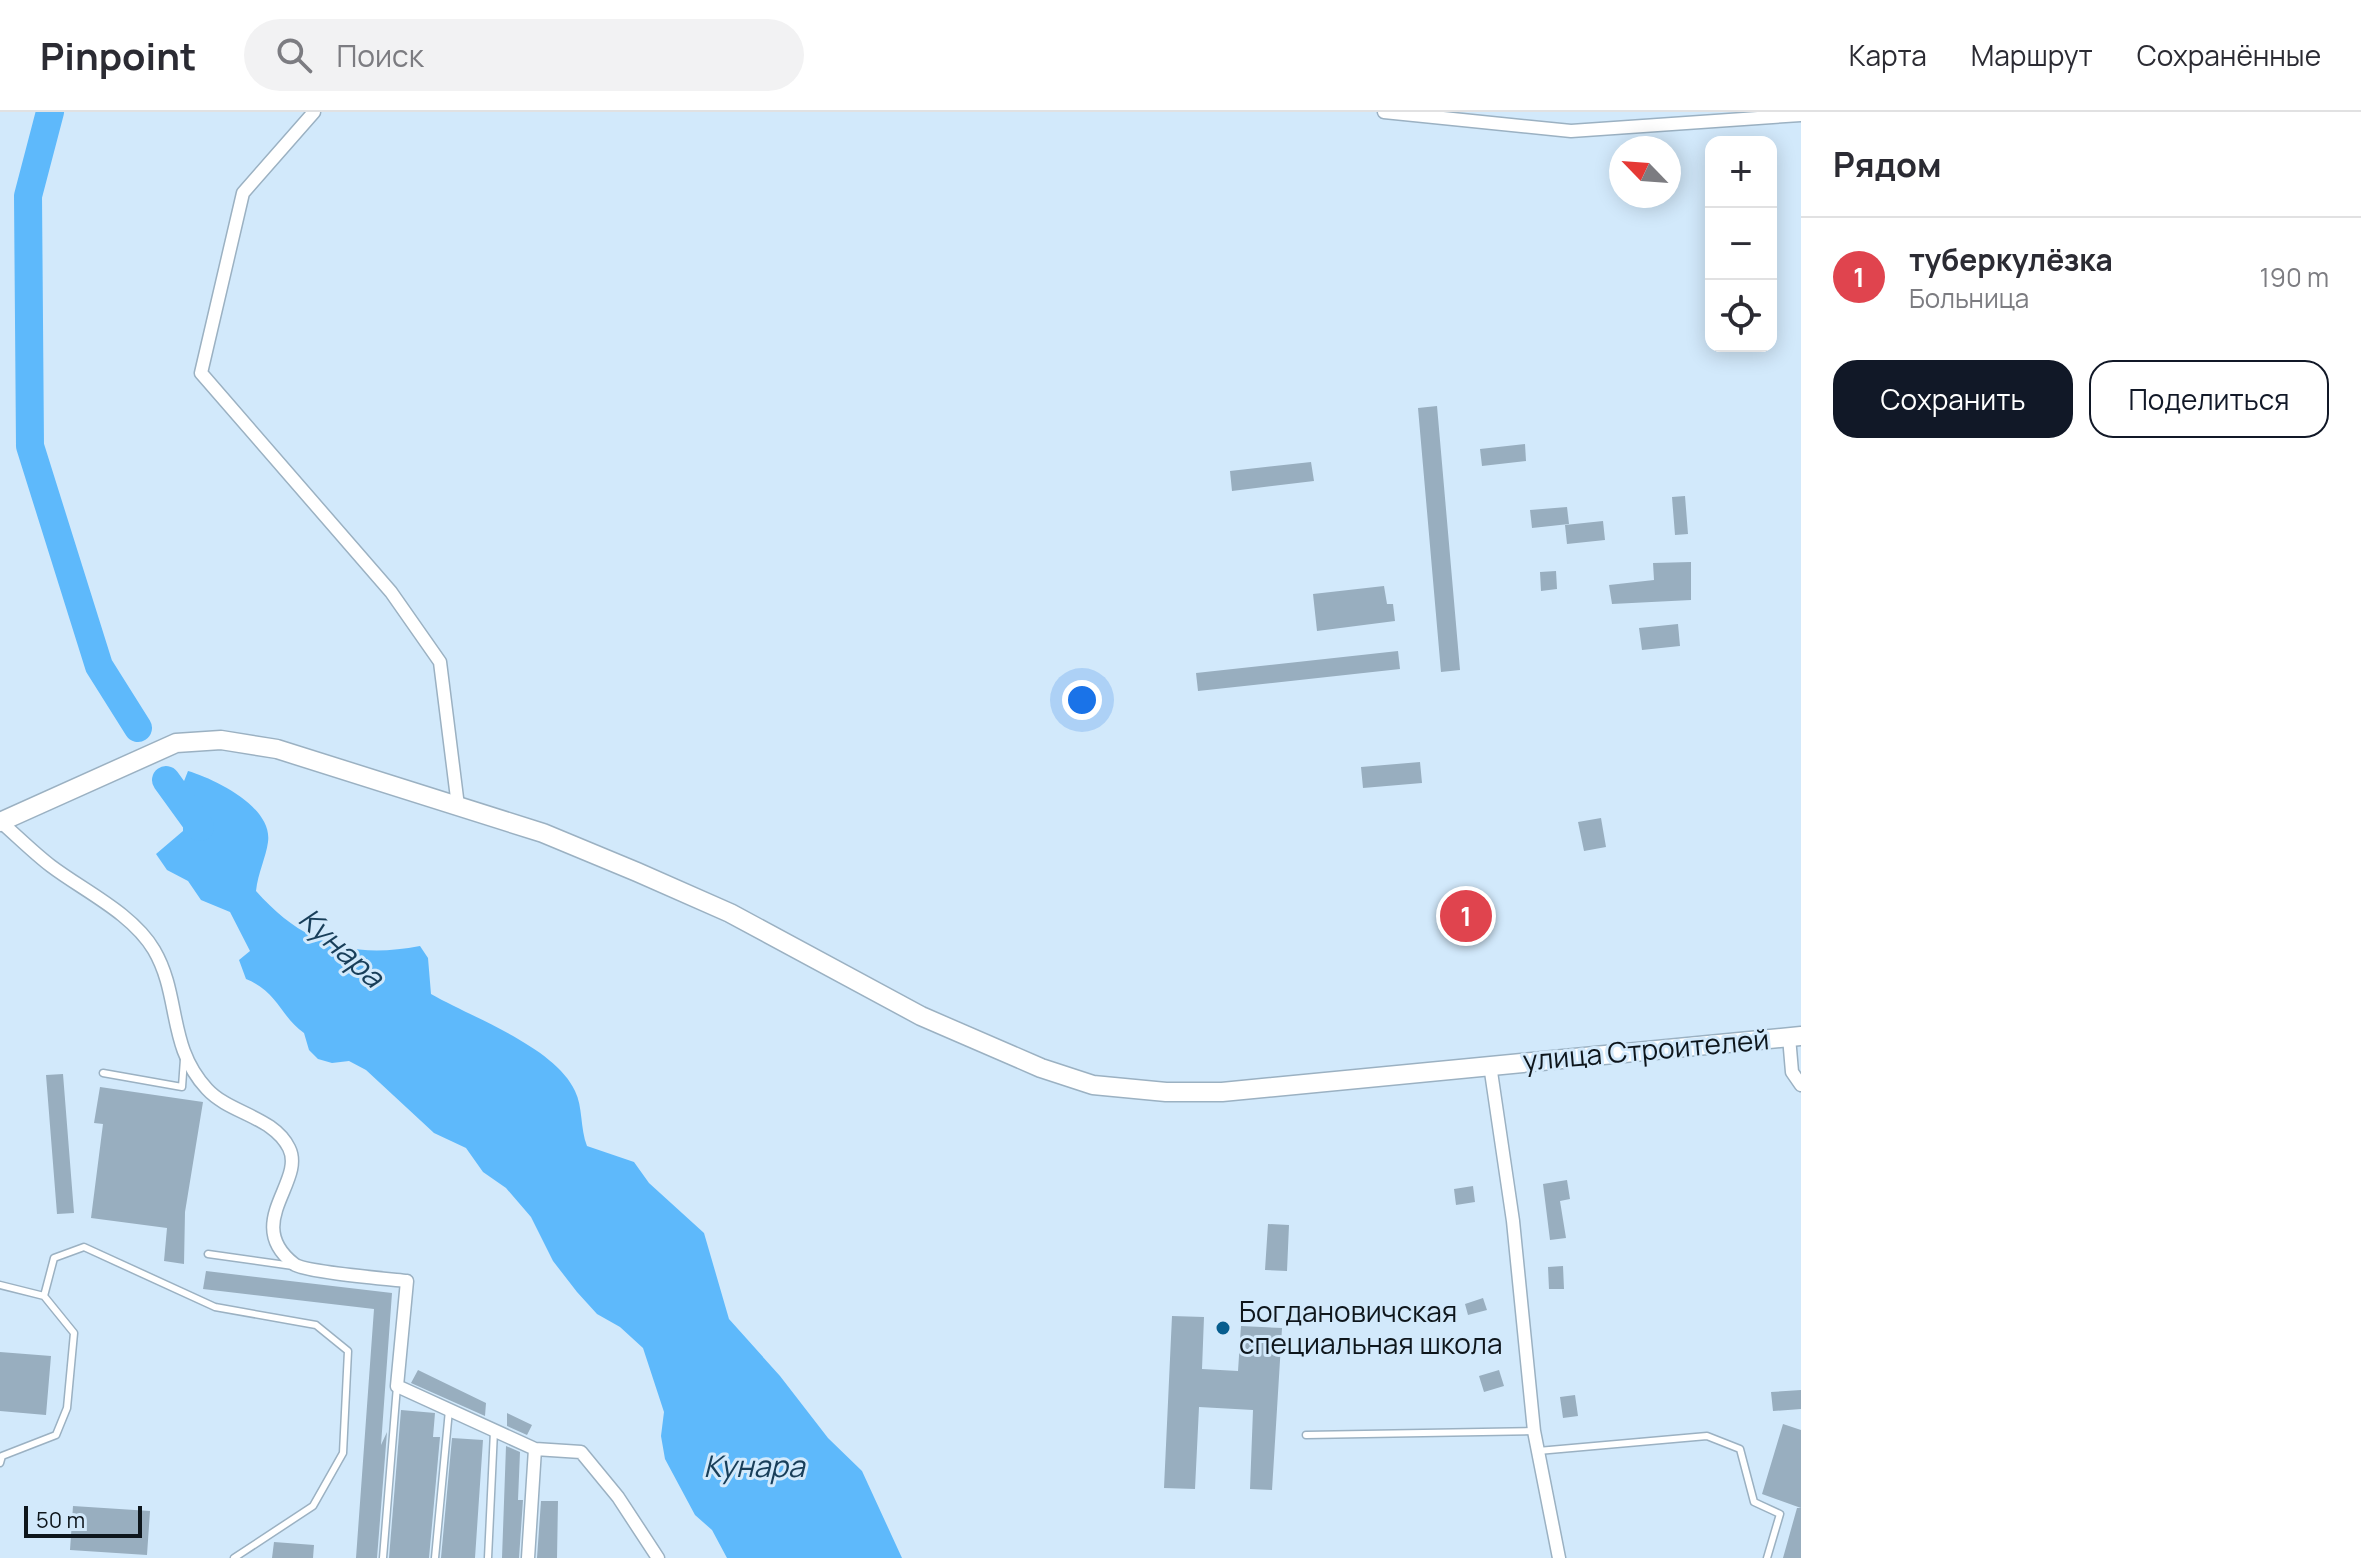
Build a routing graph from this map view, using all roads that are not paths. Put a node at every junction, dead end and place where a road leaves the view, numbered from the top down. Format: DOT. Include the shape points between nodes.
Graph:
graph roads {
  1 [pos="314,112"];
  2 [pos="1384,112"];
  3 [pos="1801,115"];
  4 [pos="458,806"];
  5 [pos="0,822"];
  6 [pos="1795,1036"];
  7 [pos="184,1059"];
  8 [pos="1490,1065"];
  9 [pos="103,1073"];
  10 [pos="1801,1085"];
  11 [pos="208,1254"];
  12 [pos="296,1267"];
  13 [pos="0,1285"];
  14 [pos="44,1296"];
  15 [pos="397,1386"];
  16 [pos="449,1410"];
  17 [pos="494,1431"];
  18 [pos="1534,1431"];
  19 [pos="1306,1435"];
  20 [pos="535,1449"];
  21 [pos="1538,1451"];
  22 [pos="0,1463"];
  23 [pos="234,1558"];
  24 [pos="383,1558"];
  25 [pos="435,1558"];
  26 [pos="488,1558"];
  27 [pos="528,1558"];
  28 [pos="658,1558"];
  29 [pos="1559,1558"];
  30 [pos="1767,1558"];
  1 -- 4 [label="street" via="243,193 201,373 391,592 440,662"];
  2 -- 3 [label="street" via="1571,131"];
  4 -- 5 [label="street, улица Строителей" via="277,749 221,740 176,743"];
  4 -- 8 [label="street, улица Строителей" via="543,833 650,877 730,913 921,1016 1093,1085 1222,1092"];
  5 -- 7 [label="street" via="129,922 153,949 170,989"];
  6 -- 8 [label="street, улица Строителей"];
  6 -- 10 [label="street" via="1792,1072"];
  7 -- 9 [label="lane" via="182,1087"];
  7 -- 12 [label="street" via="208,1091 268,1126 287,1144 292,1167 276,1203 273,1230"];
  8 -- 18 [label="street" via="1513,1221"];
  11 -- 12 [label="lane"];
  12 -- 15 [label="street" via="407,1281"];
  13 -- 14 [label="lane"];
  14 -- 22 [label="lane" via="74,1333 67,1408 56,1435 2,1456"];
  14 -- 23 [label="lane" via="54,1258 84,1247 215,1307 316,1325 348,1351 343,1453 313,1506"];
  15 -- 16 [label="street"];
  15 -- 24 [label="lane"];
  16 -- 17 [label="street"];
  16 -- 25 [label="lane"];
  17 -- 20 [label="street"];
  17 -- 26 [label="lane"];
  18 -- 19 [label="lane"];
  18 -- 21 [label="street"];
  20 -- 27 [label="street"];
  20 -- 28 [label="street" via="581,1452"];
  21 -- 29 [label="street"];
  21 -- 30 [label="lane" via="1707,1436 1740,1449 1754,1502 1780,1514"];
}
